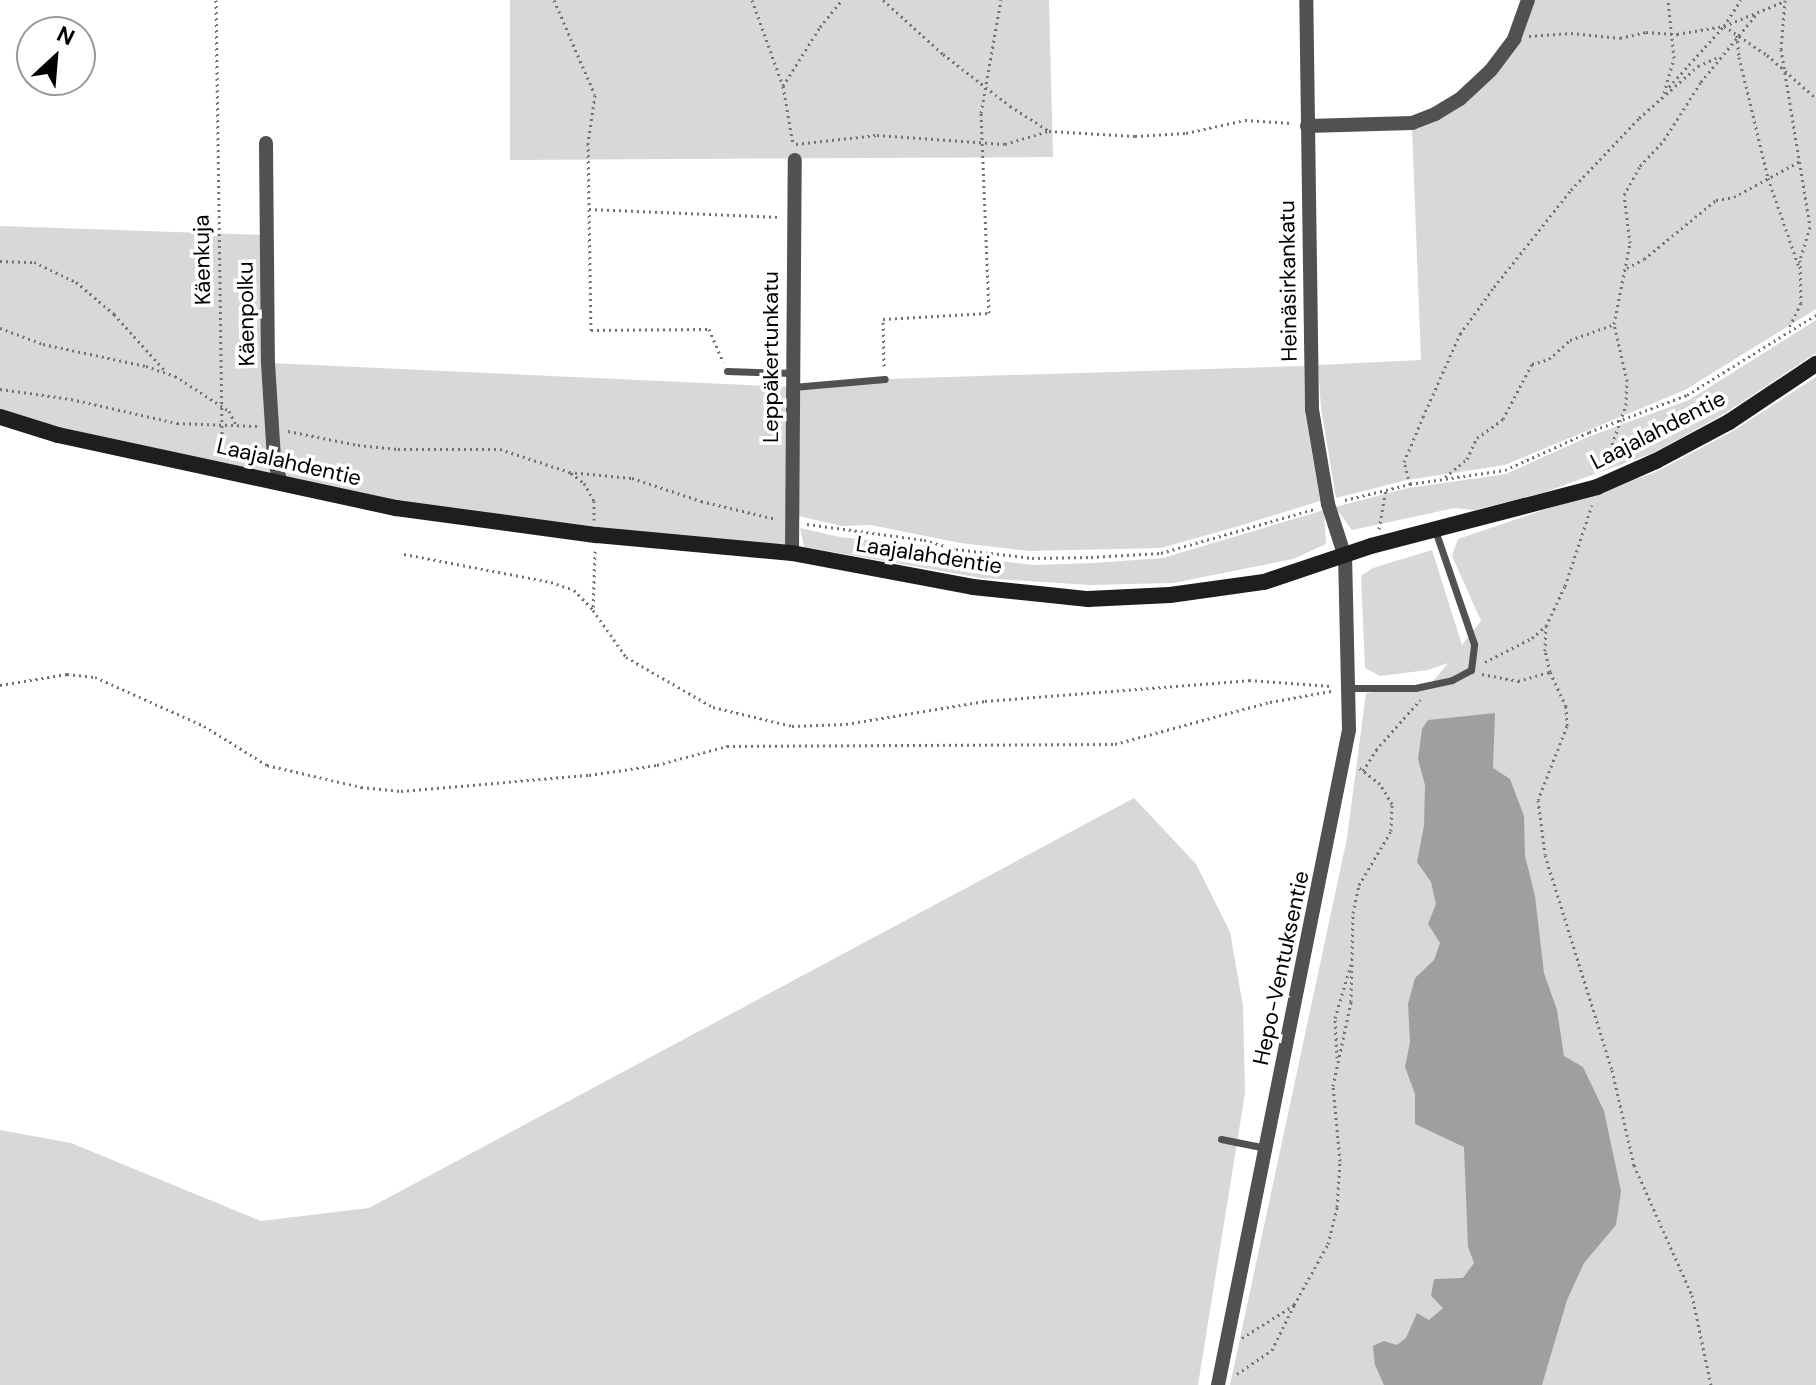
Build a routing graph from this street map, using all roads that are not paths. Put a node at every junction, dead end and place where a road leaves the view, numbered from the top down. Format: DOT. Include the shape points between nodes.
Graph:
graph roads {
  1 [pos="1306,0"];
  2 [pos="1528,0"];
  3 [pos="1307,126"];
  4 [pos="266,143"];
  5 [pos="795,160"];
  6 [pos="1816,364"];
  7 [pos="727,371"];
  8 [pos="885,379"];
  9 [pos="792,380"];
  10 [pos="0,417"];
  11 [pos="281,484"];
  12 [pos="1435,530"];
  13 [pos="792,553"];
  14 [pos="1345,557"];
  15 [pos="1351,688"];
  16 [pos="1221,1139"];
  17 [pos="1266,1148"];
  18 [pos="1218,1385"];
  1 -- 3 [label="street, Heinäsirkankatu"];
  2 -- 3 [label="street" via="1514,39 1491,70 1435,114 1412,123"];
  3 -- 14 [label="street, Heinäsirkankatu" via="1312,409 1328,504"];
  4 -- 11 [label="street, Käenpolku" via="268,363 274,459"];
  5 -- 9 [label="street, Leppäkertunkatu"];
  6 -- 12 [label="street, Laajalahdentie" via="1729,422 1597,487"];
  7 -- 9 [label="lane"];
  8 -- 9 [label="lane"];
  9 -- 13 [label="street, Leppäkertunkatu"];
  10 -- 11 [label="street, Laajalahdentie" via="58,435"];
  11 -- 13 [label="street, Laajalahdentie" via="396,508 597,535"];
  12 -- 14 [label="street, Laajalahdentie"];
  12 -- 15 [label="lane" via="1474,644 1471,670 1415,688"];
  13 -- 14 [label="street, Laajalahdentie" via="973,587 1088,599 1264,582"];
  14 -- 15 [label="street, Hepo-Ventuksentie"];
  15 -- 17 [label="street, Hepo-Ventuksentie" via="1345,757"];
  16 -- 17 [label="lane"];
  17 -- 18 [label="street, Hepo-Ventuksentie"];
}
